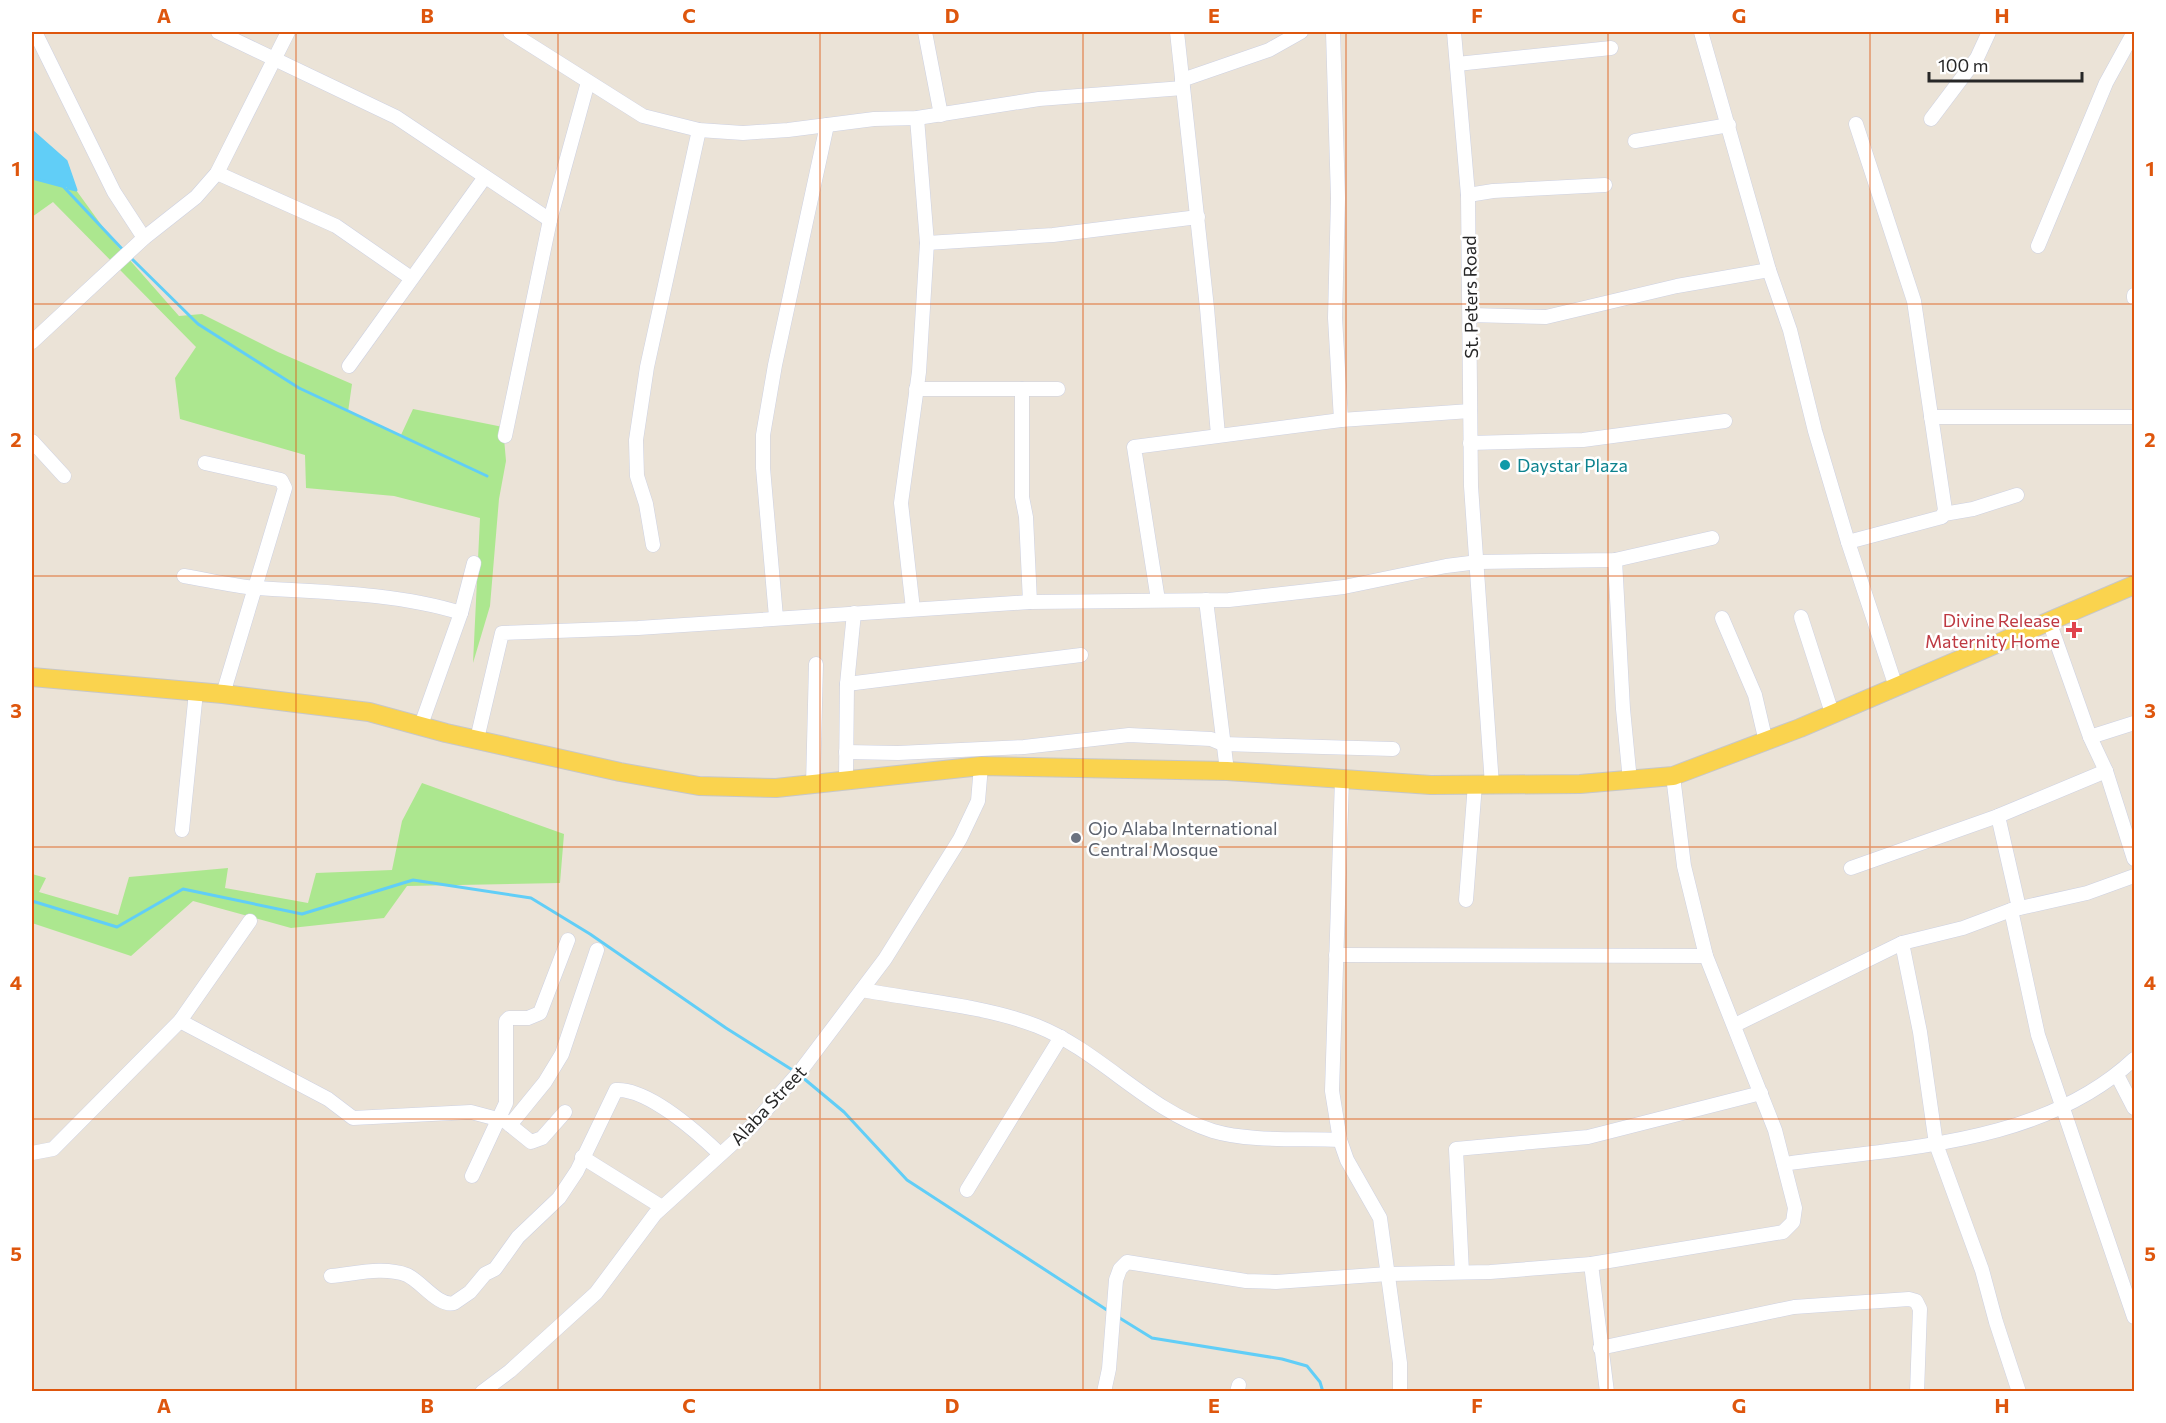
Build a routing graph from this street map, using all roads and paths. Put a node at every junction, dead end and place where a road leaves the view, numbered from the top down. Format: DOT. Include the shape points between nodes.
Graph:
graph roads {
  1 [pos="35,32"];
  2 [pos="219,32"];
  3 [pos="288,32"];
  4 [pos="510,32"];
  5 [pos="925,32"];
  6 [pos="1177,32"];
  7 [pos="1301,32"];
  8 [pos="1334,32"];
  9 [pos="1454,32"];
  10 [pos="1701,32"];
  11 [pos="1989,32"];
  12 [pos="2134,32"];
  13 [pos="1611,48"];
  14 [pos="273,60"];
  15 [pos="1457,64"];
  16 [pos="588,82"];
  17 [pos="1183,84"];
  18 [pos="941,115"];
  19 [pos="917,118"];
  20 [pos="1931,119"];
  21 [pos="1856,124"];
  22 [pos="827,125"];
  23 [pos="1729,125"];
  24 [pos="699,130"];
  25 [pos="1635,141"];
  26 [pos="217,173"];
  27 [pos="485,177"];
  28 [pos="1605,185"];
  29 [pos="1468,195"];
  30 [pos="1198,217"];
  31 [pos="550,220"];
  32 [pos="140,241"];
  33 [pos="927,243"];
  34 [pos="2038,246"];
  35 [pos="1769,270"];
  36 [pos="411,278"];
  37 [pos="1470,315"];
  38 [pos="32,342"];
  39 [pos="349,366"];
  40 [pos="916,389"];
  41 [pos="1022,389"];
  42 [pos="1058,389"];
  43 [pos="1470,411"];
  44 [pos="1931,417"];
  45 [pos="2134,417"];
  46 [pos="1341,420"];
  47 [pos="1725,421"];
  48 [pos="1218,435"];
  49 [pos="505,436"];
  50 [pos="32,441"];
  51 [pos="1470,443"];
  52 [pos="205,462"];
  53 [pos="64,476"];
  54 [pos="2017,495"];
  55 [pos="1944,514"];
  56 [pos="1712,538"];
  57 [pos="1848,542"];
  58 [pos="653,545"];
  59 [pos="1615,560"];
  60 [pos="1478,562"];
  61 [pos="474,563"];
  62 [pos="184,576"];
  63 [pos="2134,585"];
  64 [pos="254,587"];
  65 [pos="1158,600"];
  66 [pos="1206,600"];
  67 [pos="1030,602"];
  68 [pos="913,609"];
  69 [pos="461,613"];
  70 [pos="854,613"];
  71 [pos="776,617"];
  72 [pos="1801,617"];
  73 [pos="1722,618"];
  74 [pos="2049,621"];
  75 [pos="1082,655"];
  76 [pos="816,664"];
  77 [pos="32,677"];
  78 [pos="847,684"];
  79 [pos="1896,687"];
  80 [pos="196,692"];
  81 [pos="223,694"];
  82 [pos="1832,713"];
  83 [pos="2134,723"];
  84 [pos="424,726"];
  85 [pos="2090,737"];
  86 [pos="477,740"];
  87 [pos="1766,742"];
  88 [pos="1223,744"];
  89 [pos="1393,748"];
  90 [pos="846,752"];
  91 [pos="981,766"];
  92 [pos="1227,771"];
  93 [pos="2106,771"];
  94 [pos="1673,776"];
  95 [pos="1342,779"];
  96 [pos="846,780"];
  97 [pos="1630,781"];
  98 [pos="813,785"];
  99 [pos="1483,785"];
  100 [pos="1998,816"];
  101 [pos="182,830"];
  102 [pos="2134,857"];
  103 [pos="1851,868"];
  104 [pos="2134,876"];
  105 [pos="1466,900"];
  106 [pos="2015,909"];
  107 [pos="250,921"];
  108 [pos="568,940"];
  109 [pos="1902,943"];
  110 [pos="597,950"];
  111 [pos="1336,955"];
  112 [pos="1706,956"];
  113 [pos="862,990"];
  114 [pos="180,1021"];
  115 [pos="1735,1025"];
  116 [pos="1061,1037"];
  117 [pos="2134,1059"];
  118 [pos="2117,1075"];
  119 [pos="1761,1093"];
  120 [pos="2062,1107"];
  121 [pos="2134,1108"];
  122 [pos="565,1112"];
  123 [pos="505,1122"];
  124 [pos="1340,1140"];
  125 [pos="1936,1144"];
  126 [pos="32,1153"];
  127 [pos="720,1154"];
  128 [pos="582,1157"];
  129 [pos="1784,1164"];
  130 [pos="472,1176"];
  131 [pos="967,1190"];
  132 [pos="662,1207"];
  133 [pos="1591,1264"];
  134 [pos="1462,1272"];
  135 [pos="1388,1274"];
  136 [pos="331,1276"];
  137 [pos="2134,1317"];
  138 [pos="1600,1348"];
  139 [pos="1604,1391"];
  140 [pos="482,1392"];
  141 [pos="1104,1392"];
  142 [pos="1400,1392"];
  143 [pos="1917,1392"];
  144 [pos="2019,1392"];
  1 -- 32 [label="street"];
  2 -- 14 [label="street"];
  3 -- 14 [label="street"];
  4 -- 16 [label="street"];
  5 -- 18 [label="street"];
  6 -- 17 [label="street"];
  7 -- 17 [label="street" via="1269,50"];
  8 -- 46 [label="street" via="1338,198 1335,318"];
  9 -- 15 [label="street, St. Peters Road"];
  10 -- 23 [label="street"];
  11 -- 20 [label="street" via="1977,58"];
  12 -- 34 [label="street" via="2106,83"];
  13 -- 15 [label="street"];
  14 -- 26 [label="street"];
  14 -- 27 [label="street" via="396,117"];
  15 -- 29 [label="street, St. Peters Road"];
  16 -- 24 [label="street" via="643,116"];
  16 -- 31 [label="street"];
  17 -- 18 [label="street" via="1039,99"];
  17 -- 30 [label="street"];
  18 -- 19 [label="street"];
  19 -- 22 [label="street"];
  19 -- 33 [label="street"];
  21 -- 44 [label="street" via="1914,301"];
  22 -- 24 [label="street" via="744,133"];
  22 -- 71 [label="street" via="763,435"];
  23 -- 25 [label="street"];
  23 -- 35 [label="street"];
  24 -- 58 [label="street" via="647,367 636,441 637,476"];
  26 -- 32 [label="street" via="196,197"];
  26 -- 36 [label="street" via="336,226"];
  27 -- 31 [label="street"];
  27 -- 36 [label="street"];
  28 -- 29 [label="street"];
  29 -- 37 [label="street, St. Peters Road"];
  30 -- 33 [label="street" via="1053,235"];
  30 -- 48 [label="street"];
  31 -- 49 [label="street"];
  32 -- 38 [label="street"];
  33 -- 40 [label="street"];
  35 -- 37 [label="street" via="1677,286 1546,318"];
  35 -- 57 [label="street" via="1790,330"];
  36 -- 39 [label="street"];
  37 -- 43 [label="street, St. Peters Road"];
  40 -- 41 [label="street"];
  40 -- 68 [label="street" via="901,503"];
  41 -- 42 [label="street"];
  41 -- 67 [label="street" via="1022,497"];
  43 -- 46 [label="street"];
  43 -- 51 [label="street, St. Peters Road"];
  44 -- 45 [label="street"];
  44 -- 55 [label="street"];
  46 -- 48 [label="street"];
  47 -- 51 [label="street" via="1583,440"];
  48 -- 65 [label="street" via="1134,447"];
  50 -- 53 [label="street"];
  51 -- 60 [label="street, St. Peters Road"];
  52 -- 64 [label="street" via="284,483"];
  54 -- 55 [label="street"];
  55 -- 57 [label="street"];
  56 -- 59 [label="street"];
  57 -- 79 [label="street"];
  59 -- 60 [label="street"];
  59 -- 97 [label="street"];
  60 -- 66 [label="street" via="1344,587"];
  60 -- 99 [label="street, St. Peters Road"];
  61 -- 69 [label="street"];
  62 -- 64 [label="street"];
  63 -- 74 [label="main road"];
  64 -- 69 [label="street" via="436,606"];
  64 -- 81 [label="street"];
  65 -- 66 [label="street"];
  65 -- 67 [label="street"];
  66 -- 88 [label="street"];
  67 -- 68 [label="street"];
  68 -- 70 [label="street"];
  69 -- 84 [label="street"];
  70 -- 71 [label="street"];
  70 -- 78 [label="street"];
  71 -- 86 [label="street" via="502,633"];
  72 -- 82 [label="street"];
  73 -- 87 [label="street" via="1755,695"];
  74 -- 79 [label="main road"];
  74 -- 85 [label="street"];
  75 -- 78 [label="street"];
  76 -- 98 [label="street"];
  77 -- 80 [label="main road"];
  78 -- 90 [label="street"];
  79 -- 82 [label="main road"];
  80 -- 81 [label="main road"];
  80 -- 101 [label="street"];
  81 -- 84 [label="main road" via="369,712"];
  82 -- 87 [label="main road"];
  83 -- 85 [label="street"];
  84 -- 86 [label="main road"];
  85 -- 93 [label="street"];
  86 -- 98 [label="main road" via="699,786"];
  87 -- 94 [label="main road"];
  88 -- 89 [label="street"];
  88 -- 90 [label="street" via="1211,739 1129,735 1024,747"];
  88 -- 92 [label="street"];
  90 -- 96 [label="street"];
  91 -- 92 [label="main road"];
  91 -- 96 [label="main road"];
  91 -- 113 [label="street, Alaba Street" via="981,787 973,815 903,932"];
  92 -- 95 [label="main road"];
  93 -- 100 [label="street"];
  93 -- 102 [label="street"];
  94 -- 97 [label="main road"];
  94 -- 112 [label="street" via="1684,866"];
  95 -- 99 [label="main road"];
  95 -- 111 [label="street"];
  96 -- 98 [label="main road"];
  97 -- 99 [label="main road"];
  99 -- 105 [label="street, St. Peters Road"];
  100 -- 103 [label="street"];
  100 -- 106 [label="street"];
  104 -- 106 [label="street" via="2086,893"];
  106 -- 109 [label="street" via="1963,928"];
  106 -- 120 [label="street" via="2038,1035"];
  107 -- 114 [label="street"];
  108 -- 123 [label="street" via="540,1013 506,1021"];
  109 -- 115 [label="street"];
  109 -- 125 [label="street"];
  110 -- 123 [label="street" via="562,1054 544,1082"];
  111 -- 112 [label="street"];
  111 -- 124 [label="street" via="1332,1091"];
  112 -- 115 [label="street"];
  113 -- 116 [label="street" via="976,1011 1034,1025"];
  113 -- 127 [label="street, Alaba Street" via="799,1073 753,1125"];
  114 -- 123 [label="street" via="328,1099 353,1118 471,1112"];
  114 -- 126 [label="street" via="53,1149"];
  115 -- 119 [label="street"];
  116 -- 124 [label="street" via="1158,1103 1214,1131"];
  116 -- 131 [label="street"];
  117 -- 118 [label="street"];
  118 -- 120 [label="street"];
  118 -- 121 [label="street"];
  119 -- 129 [label="street"];
  119 -- 134 [label="street" via="1588,1137 1455,1149"];
  120 -- 125 [label="street" via="2023,1122"];
  120 -- 137 [label="street"];
  122 -- 123 [label="street" via="537,1142 526,1139"];
  123 -- 130 [label="street"];
  124 -- 135 [label="street" via="1380,1218"];
  125 -- 129 [label="street"];
  125 -- 144 [label="street" via="1982,1270"];
  127 -- 128 [label="street" via="673,1113 616,1090"];
  127 -- 132 [label="street, Alaba Street"];
  128 -- 132 [label="street"];
  128 -- 136 [label="street" via="570,1183 549,1210 518,1238 495,1269 454,1303 443,1302 416,1280 396,1272"];
  129 -- 133 [label="street" via="1795,1208 1793,1222 1783,1232"];
  132 -- 140 [label="street, Alaba Street" via="596,1293"];
  133 -- 134 [label="street"];
  133 -- 138 [label="street"];
  134 -- 135 [label="street"];
  135 -- 141 [label="street" via="1246,1281 1127,1262 1116,1280"];
  135 -- 142 [label="street"];
  138 -- 139 [label="street"];
  138 -- 143 [label="street" via="1794,1307 1909,1299 1916,1301 1920,1310"];
}
